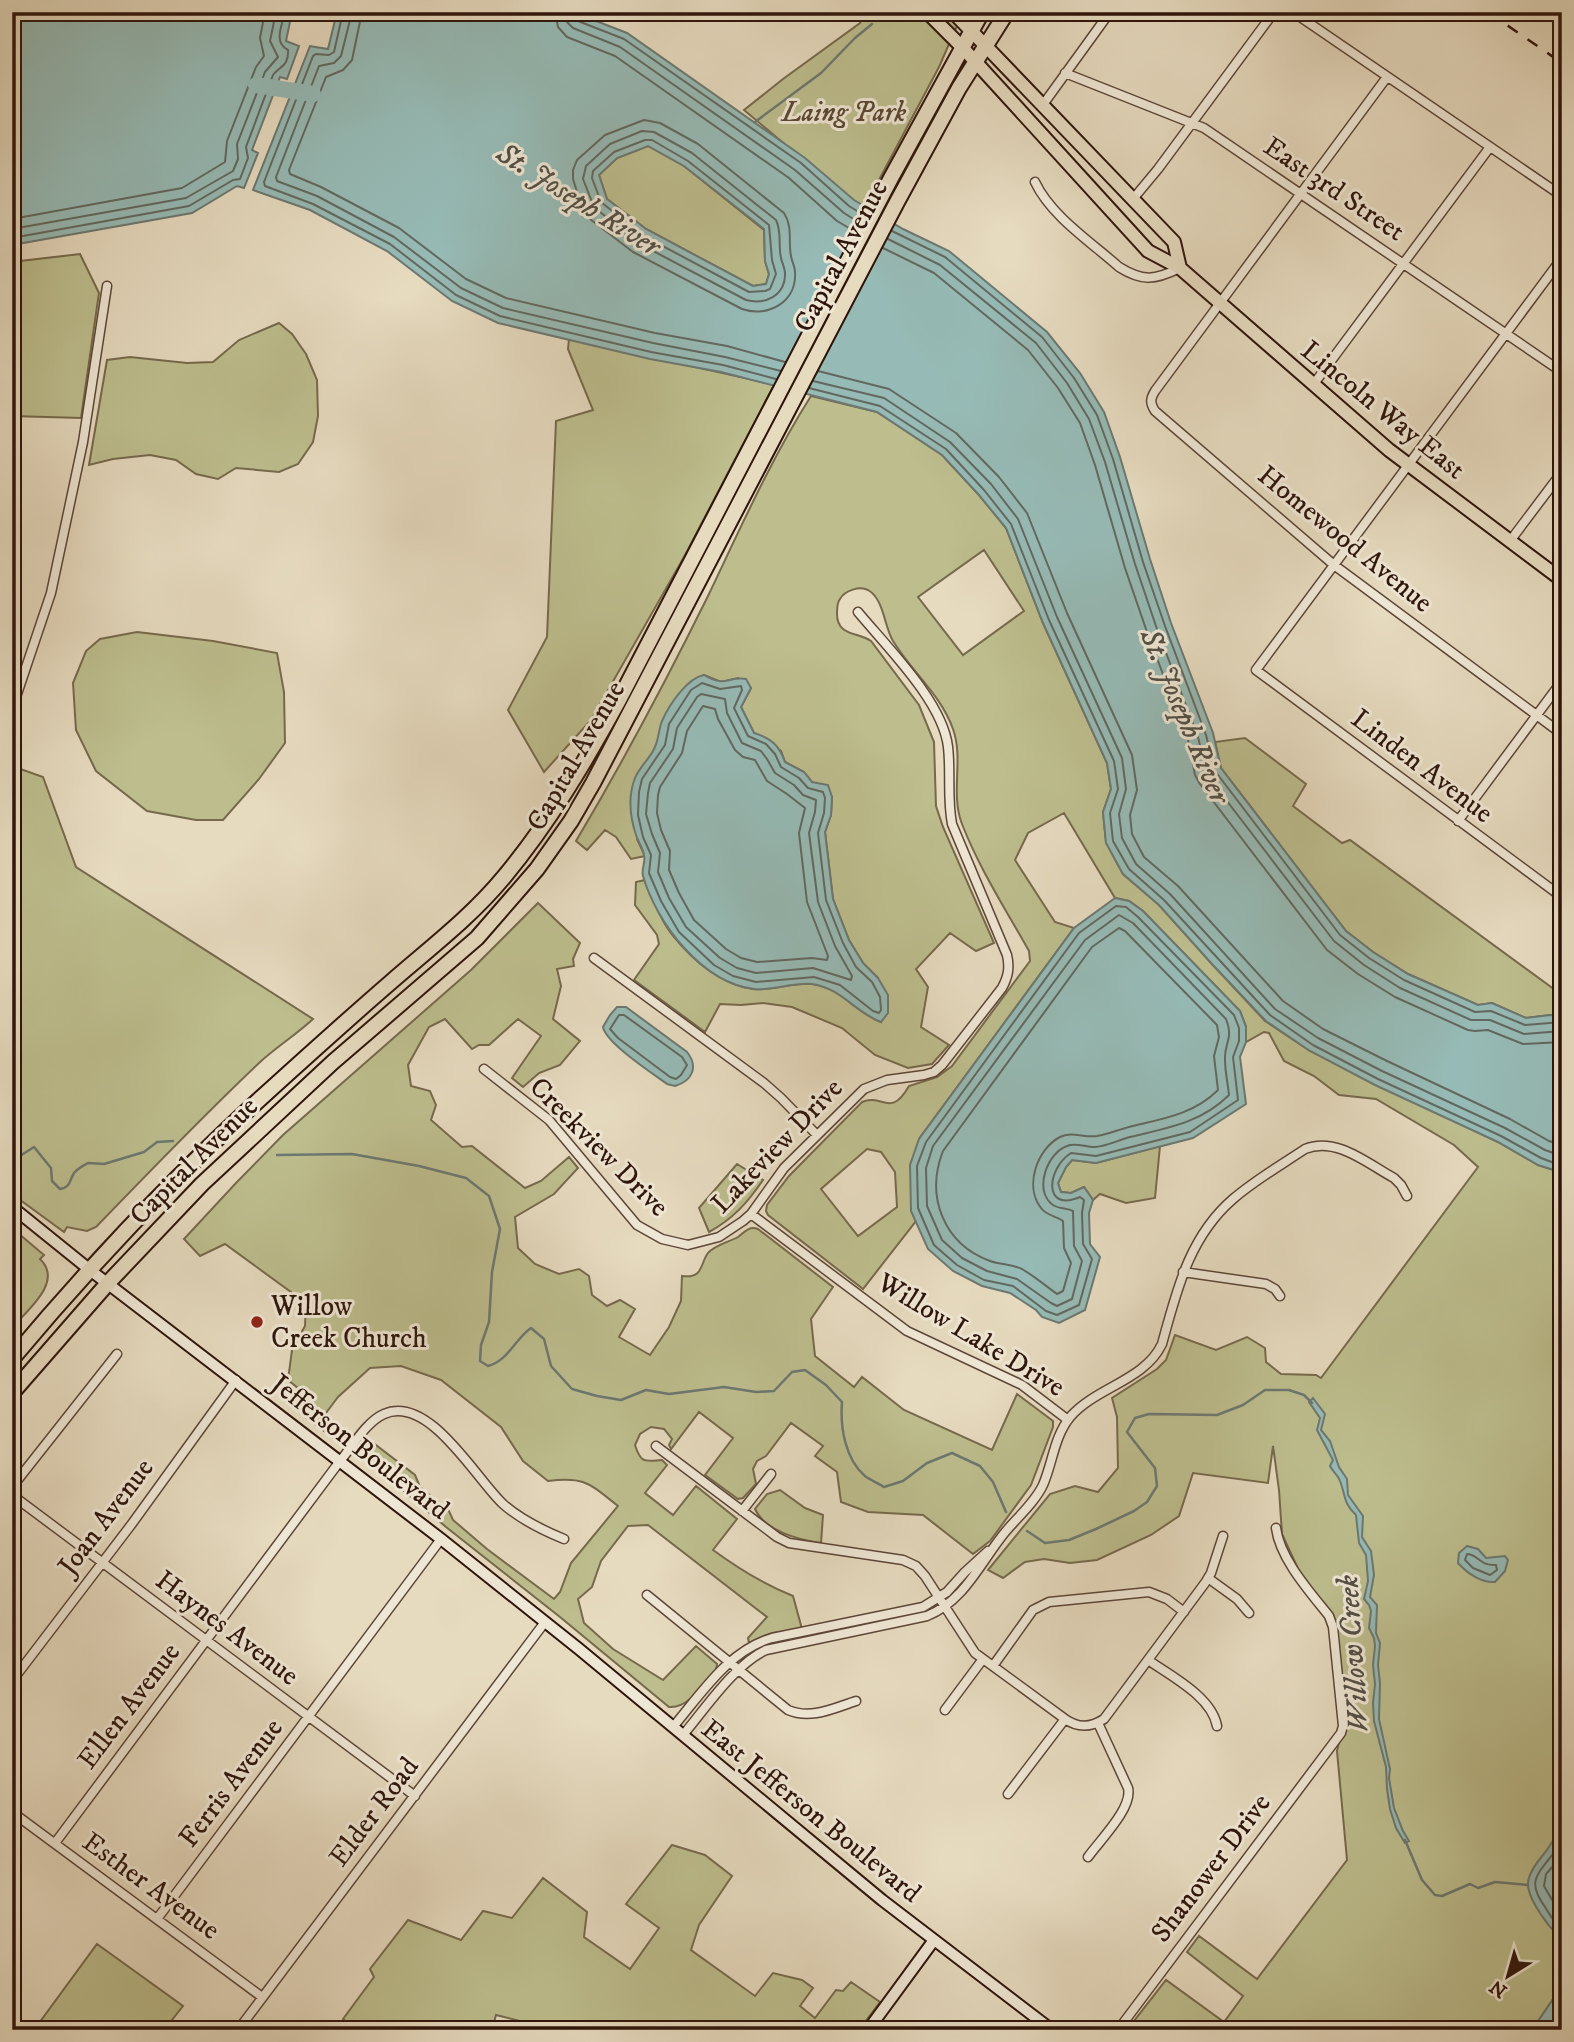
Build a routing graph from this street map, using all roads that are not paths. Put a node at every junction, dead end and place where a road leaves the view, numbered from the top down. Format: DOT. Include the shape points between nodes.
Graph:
graph roads {
  1 [pos="927,12"];
  2 [pos="953,12"];
  3 [pos="982,12"];
  4 [pos="1007,12"];
  5 [pos="1110,12"];
  6 [pos="1274,12"];
  7 [pos="1293,12"];
  8 [pos="971,32"];
  9 [pos="962,47"];
  10 [pos="986,47"];
  11 [pos="976,63"];
  12 [pos="1065,74"];
  13 [pos="1387,77"];
  14 [pos="1042,106"];
  15 [pos="1192,122"];
  16 [pos="1490,147"];
  17 [pos="1035,182"];
  18 [pos="1301,194"];
  19 [pos="1562,196"];
  20 [pos="1133,199"];
  21 [pos="1562,258"];
  22 [pos="1404,263"];
  23 [pos="1180,268"];
  24 [pos="107,286"];
  25 [pos="1219,304"];
  26 [pos="1506,334"];
  27 [pos="1562,372"];
  28 [pos="1313,385"];
  29 [pos="780,409"];
  30 [pos="1408,465"];
  31 [pos="1562,472"];
  32 [pos="1510,541"];
  33 [pos="1334,565"];
  34 [pos="1562,580"];
  35 [pos="858,612"];
  36 [pos="1562,681"];
  37 [pos="12,709"];
  38 [pos="1537,715"];
  39 [pos="1562,734"];
  40 [pos="1458,821"];
  41 [pos="1562,897"];
  42 [pos="594,958"];
  43 [pos="484,1069"];
  44 [pos="817,1135"];
  45 [pos="1407,1196"];
  46 [pos="12,1207"];
  47 [pos="751,1214"];
  48 [pos="688,1245"];
  49 [pos="90,1270"];
  50 [pos="1183,1272"];
  51 [pos="108,1283"];
  52 [pos="1280,1296"];
  53 [pos="117,1354"];
  54 [pos="12,1359"];
  55 [pos="236,1380"];
  56 [pos="12,1394"];
  57 [pos="1068,1420"];
  58 [pos="656,1446"];
  59 [pos="340,1461"];
  60 [pos="771,1474"];
  61 [pos="12,1487"];
  62 [pos="12,1495"];
  63 [pos="742,1511"];
  64 [pos="1276,1528"];
  65 [pos="1223,1536"];
  66 [pos="442,1539"];
  67 [pos="564,1539"];
  68 [pos="993,1547"];
  69 [pos="101,1563"];
  70 [pos="1208,1578"];
  71 [pos="647,1595"];
  72 [pos="940,1598"];
  73 [pos="945,1607"];
  74 [pos="1184,1612"];
  75 [pos="1249,1613"];
  76 [pos="545,1622"];
  77 [pos="206,1641"];
  78 [pos="984,1659"];
  79 [pos="1148,1660"];
  80 [pos="729,1663"];
  81 [pos="993,1666"];
  82 [pos="738,1670"];
  83 [pos="12,1681"];
  84 [pos="856,1701"];
  85 [pos="944,1710"];
  86 [pos="309,1717"];
  87 [pos="1065,1719"];
  88 [pos="1098,1723"];
  89 [pos="673,1727"];
  90 [pos="1217,1727"];
  91 [pos="683,1735"];
  92 [pos="1009,1794"];
  93 [pos="415,1796"];
  94 [pos="12,1812"];
  95 [pos="55,1843"];
  96 [pos="1088,1857"];
  97 [pos="157,1919"];
  98 [pos="933,1940"];
  99 [pos="262,1997"];
  100 [pos="238,2030"];
  101 [pos="868,2030"];
  102 [pos="1052,2030"];
  103 [pos="1118,2030"];
  1 -- 9 [label="main road, Lincoln Way East"];
  2 -- 8 [label="main road, Lincoln Way East"];
  3 -- 8 [label="highway, Capital Avenue"];
  4 -- 10 [label="highway, Capital Avenue"];
  5 -- 12 [label="street"];
  6 -- 15 [label="street"];
  7 -- 13 [label="street"];
  8 -- 9 [label="highway, Capital Avenue"];
  8 -- 10 [label="main road, Lincoln Way East"];
  9 -- 11 [label="main road, Lincoln Way East"];
  9 -- 29 [label="highway, Capital Avenue" via="882,196"];
  10 -- 11 [label="highway, Capital Avenue"];
  10 -- 14 [label="main road, Lincoln Way East"];
  11 -- 23 [label="main road, Lincoln Way East" via="1148,251"];
  11 -- 29 [label="highway, Capital Avenue"];
  12 -- 14 [label="street"];
  12 -- 15 [label="street, East 3rd Street"];
  13 -- 16 [label="street"];
  13 -- 18 [label="street"];
  14 -- 20 [label="main road, Lincoln Way East"];
  15 -- 18 [label="street, East 3rd Street"];
  15 -- 20 [label="street"];
  16 -- 19 [label="street"];
  16 -- 22 [label="street"];
  17 -- 23 [label="street" via="1054,210 1119,267 1154,279"];
  18 -- 22 [label="street, East 3rd Street"];
  18 -- 25 [label="street"];
  20 -- 23 [label="main road, Lincoln Way East" via="1174,242"];
  21 -- 26 [label="street"];
  22 -- 26 [label="street, East 3rd Street"];
  22 -- 28 [label="street"];
  23 -- 25 [label="main road, Lincoln Way East"];
  24 -- 37 [label="street" via="83,442 51,593"];
  25 -- 28 [label="main road, Lincoln Way East"];
  25 -- 33 [label="street, Homewood Avenue" via="1151,398 1151,405"];
  26 -- 27 [label="street, East 3rd Street"];
  26 -- 30 [label="street"];
  28 -- 30 [label="main road, Lincoln Way East"];
  29 -- 49 [label="highway, Capital Avenue" via="601,733 509,872 441,940 233,1124"];
  29 -- 51 [label="highway, Capital Avenue" via="593,783 537,869 477,938 276,1114"];
  30 -- 32 [label="main road, Lincoln Way East"];
  30 -- 33 [label="street"];
  31 -- 32 [label="street"];
  32 -- 34 [label="main road, Lincoln Way East"];
  33 -- 38 [label="street, Homewood Avenue"];
  33 -- 40 [label="street, Linden Avenue" via="1256,670"];
  35 -- 44 [label="street, Lakeview Drive" via="918,684 942,726 948,745 952,824 1009,966 1002,988 942,1065 924,1076 887,1080 864,1090"];
  36 -- 38 [label="street"];
  38 -- 39 [label="street, Homewood Avenue"];
  38 -- 40 [label="street"];
  40 -- 41 [label="street, Linden Avenue"];
  42 -- 44 [label="street" via="764,1083"];
  43 -- 48 [label="street, Creekview Drive" via="554,1125 637,1225 662,1239"];
  44 -- 47 [label="street, Lakeview Drive" via="783,1168"];
  45 -- 50 [label="street" via="1394,1178 1341,1149 1328,1145 1308,1148 1244,1190 1217,1214 1195,1244"];
  46 -- 49 [label="street, Jefferson Boulevard"];
  47 -- 48 [label="street, Lakeview Drive" via="719,1237"];
  47 -- 57 [label="street, Willow Lake Drive" via="907,1331 1022,1385"];
  49 -- 51 [label="street, Jefferson Boulevard"];
  49 -- 54 [label="highway, Capital Avenue"];
  50 -- 52 [label="street" via="1266,1284"];
  50 -- 57 [label="street" via="1158,1353"];
  51 -- 55 [label="street, Jefferson Boulevard"];
  51 -- 56 [label="highway, Capital Avenue"];
  53 -- 61 [label="street"];
  55 -- 59 [label="street, Jefferson Boulevard"];
  55 -- 69 [label="street, Joan Avenue"];
  57 -- 68 [label="street" via="1041,1488"];
  58 -- 63 [label="street"];
  59 -- 66 [label="street, Jefferson Boulevard"];
  59 -- 67 [label="street, Ellen Avenue" via="381,1415 394,1411 414,1415 450,1443 512,1512"];
  59 -- 77 [label="street, Ellen Avenue"];
  60 -- 63 [label="street"];
  62 -- 69 [label="street, Haynes Avenue"];
  63 -- 72 [label="street" via="789,1543 907,1562 921,1571"];
  64 -- 103 [label="street, Shanower Drive" via="1285,1555 1333,1627 1341,1733"];
  65 -- 70 [label="street"];
  66 -- 76 [label="street, Jefferson Boulevard"];
  66 -- 86 [label="street, Ferris Avenue"];
  68 -- 72 [label="street"];
  68 -- 73 [label="street"];
  69 -- 77 [label="street, Haynes Avenue"];
  69 -- 83 [label="street, Joan Avenue"];
  70 -- 74 [label="street"];
  70 -- 75 [label="street" via="1237,1598"];
  71 -- 80 [label="street"];
  72 -- 73 [label="street"];
  72 -- 80 [label="street" via="923,1607 767,1640"];
  73 -- 78 [label="street"];
  73 -- 82 [label="street" via="917,1619 765,1650"];
  74 -- 79 [label="street"];
  74 -- 81 [label="street" via="1149,1592 1049,1602 1033,1611"];
  76 -- 89 [label="street, East Jefferson Boulevard"];
  76 -- 93 [label="street, Elder Road"];
  77 -- 86 [label="street, Haynes Avenue"];
  77 -- 95 [label="street, Ellen Avenue"];
  78 -- 81 [label="street"];
  78 -- 85 [label="street"];
  79 -- 88 [label="street"];
  79 -- 90 [label="street" via="1206,1702"];
  80 -- 82 [label="street"];
  80 -- 89 [label="street"];
  81 -- 87 [label="street"];
  82 -- 84 [label="street" via="795,1713 815,1714"];
  82 -- 91 [label="street"];
  86 -- 93 [label="street, Haynes Avenue"];
  86 -- 97 [label="street, Ferris Avenue"];
  87 -- 88 [label="street" via="1076,1725"];
  87 -- 92 [label="street"];
  88 -- 96 [label="street" via="1129,1797"];
  89 -- 91 [label="street, East Jefferson Boulevard"];
  91 -- 98 [label="street, East Jefferson Boulevard"];
  93 -- 99 [label="street, Elder Road"];
  94 -- 95 [label="street, Esther Avenue"];
  95 -- 97 [label="street, Esther Avenue"];
  97 -- 99 [label="street, Esther Avenue"];
  98 -- 101 [label="street"];
  98 -- 102 [label="street, East Jefferson Boulevard"];
  99 -- 100 [label="street, Elder Road"];
}
